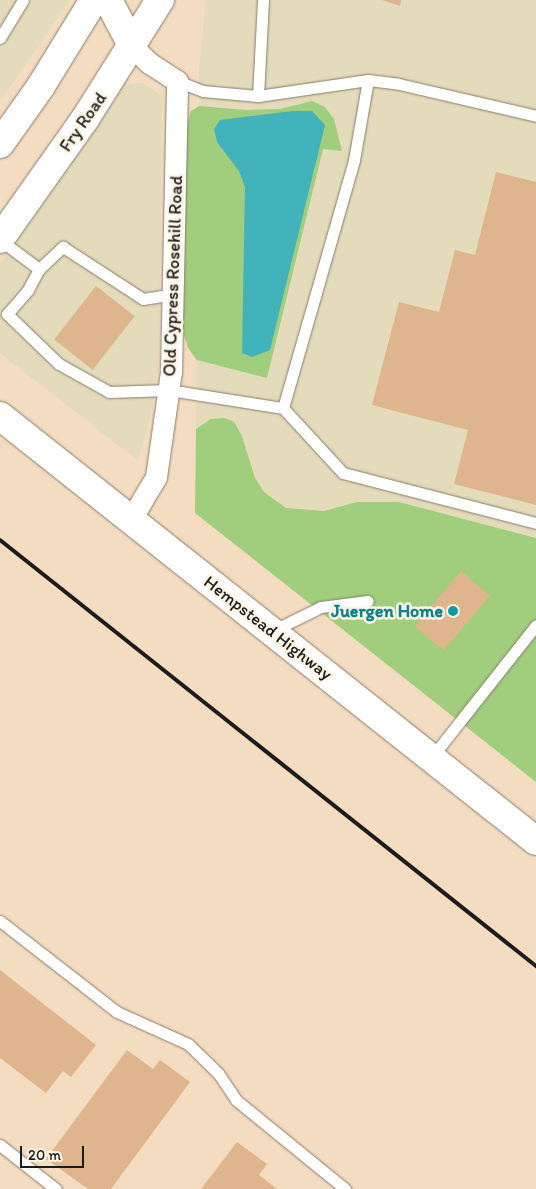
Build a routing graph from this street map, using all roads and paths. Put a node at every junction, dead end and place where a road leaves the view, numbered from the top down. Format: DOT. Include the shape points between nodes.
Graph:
graph roads {
  1 [pos="23,0"];
  2 [pos="94,0"];
  3 [pos="108,0"];
  4 [pos="160,0"];
  5 [pos="263,0"];
  6 [pos="0,38"];
  7 [pos="133,47"];
  8 [pos="368,80"];
  9 [pos="178,81"];
  10 [pos="258,96"];
  11 [pos="536,116"];
  12 [pos="0,144"];
  13 [pos="0,240"];
  14 [pos="39,269"];
  15 [pos="173,294"];
  16 [pos="168,390"];
  17 [pos="283,408"];
  18 [pos="0,416"];
  19 [pos="132,519"];
  20 [pos="536,523"];
  21 [pos="368,601"];
  22 [pos="536,625"];
  23 [pos="272,631"];
  24 [pos="431,758"];
  25 [pos="536,841"];
  26 [pos="0,921"];
  27 [pos="0,1145"];
  28 [pos="56,1189"];
  29 [pos="345,1189"];
  1 -- 6 [label="lane"];
  2 -- 12 [label="street" via="41,86"];
  3 -- 7 [label="street"];
  4 -- 7 [label="street, Fry Road"];
  5 -- 10 [label="lane"];
  7 -- 9 [label="street" via="149,63"];
  7 -- 13 [label="street, Fry Road"];
  8 -- 10 [label="lane"];
  8 -- 11 [label="lane" via="399,84"];
  8 -- 17 [label="lane" via="354,160"];
  9 -- 10 [label="lane" via="204,91"];
  9 -- 15 [label="street, Old Cypress Rosehill Road"];
  13 -- 14 [label="lane"];
  14 -- 15 [label="lane" via="63,246 143,299"];
  14 -- 16 [label="lane" via="28,290 7,314 53,358 109,392"];
  15 -- 16 [label="street, Old Cypress Rosehill Road"];
  16 -- 17 [label="lane"];
  16 -- 19 [label="street, Old Cypress Rosehill Road" via="156,477"];
  17 -- 20 [label="lane" via="343,473"];
  18 -- 19 [label="street, Hempstead Highway"];
  19 -- 23 [label="street, Hempstead Highway"];
  21 -- 23 [label="lane" via="321,607"];
  22 -- 24 [label="lane"];
  23 -- 24 [label="street, Hempstead Highway"];
  24 -- 25 [label="street, Hempstead Highway"];
  26 -- 29 [label="lane" via="117,1012 188,1044 218,1073 236,1100"];
  27 -- 28 [label="lane"];
}
